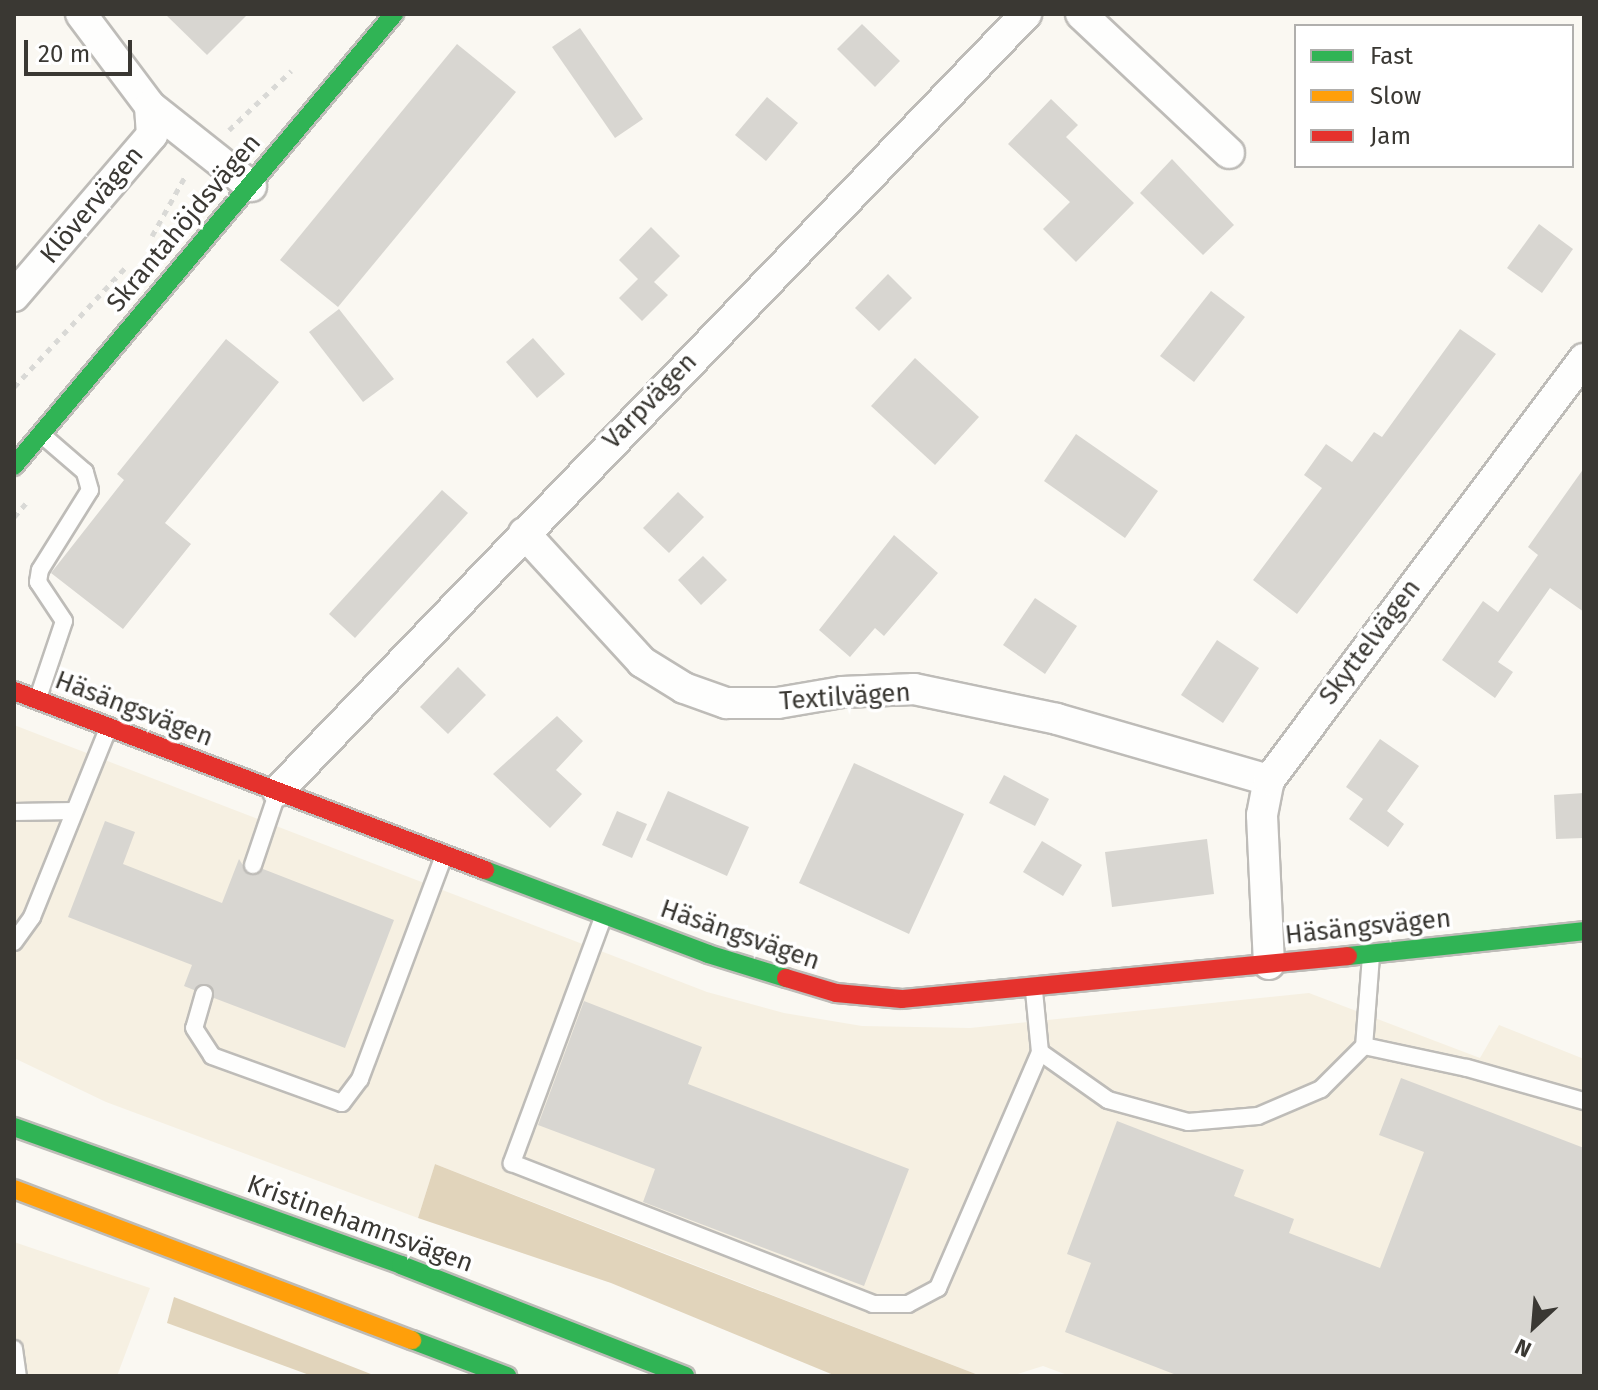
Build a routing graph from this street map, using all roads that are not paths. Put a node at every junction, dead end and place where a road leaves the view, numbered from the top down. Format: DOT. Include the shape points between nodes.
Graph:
graph roads {
  1 [pos="81,14"];
  2 [pos="394,14"];
  3 [pos="1026,14"];
  4 [pos="1081,14"];
  5 [pos="150,106"];
  6 [pos="1229,153"];
  7 [pos="251,186"];
  8 [pos="14,296"];
  9 [pos="1584,359"];
  10 [pos="40,434"];
  11 [pos="14,466"];
  12 [pos="524,533"];
  13 [pos="14,691"];
  14 [pos="37,700"];
  15 [pos="108,727"];
  16 [pos="1269,780"];
  17 [pos="278,791"];
  18 [pos="74,811"];
  19 [pos="14,812"];
  20 [pos="445,855"];
  21 [pos="253,865"];
  22 [pos="604,915"];
  23 [pos="1584,931"];
  24 [pos="14,942"];
  25 [pos="1371,953"];
  26 [pos="1269,964"];
  27 [pos="1034,989"];
  28 [pos="204,994"];
  29 [pos="1364,1046"];
  30 [pos="1040,1052"];
  31 [pos="1584,1101"];
  32 [pos="14,1127"];
  33 [pos="14,1189"];
  34 [pos="14,1349"];
  35 [pos="18,1376"];
  36 [pos="507,1376"];
  37 [pos="685,1376"];
  1 -- 5 [label="street"];
  2 -- 7 [label="main road, Skrantahöjdsvägen"];
  3 -- 12 [label="street, Varpvägen"];
  4 -- 6 [label="street"];
  5 -- 7 [label="street"];
  5 -- 8 [label="street, Klövervägen" via="152,135"];
  7 -- 10 [label="main road, Skrantahöjdsvägen"];
  9 -- 16 [label="street, Skyttelvägen"];
  10 -- 11 [label="main road, Skrantahöjdsvägen"];
  10 -- 14 [label="lane" via="85,472 90,490 40,570 38,582 64,621"];
  12 -- 16 [label="street, Textilvägen" via="642,662 684,688 726,703 914,689 1057,719"];
  12 -- 17 [label="street, Varpvägen"];
  13 -- 14 [label="main road, Häsängsvägen"];
  14 -- 15 [label="main road, Häsängsvägen"];
  15 -- 17 [label="main road, Häsängsvägen"];
  15 -- 18 [label="lane"];
  16 -- 26 [label="street, Skyttelvägen" via="1262,815"];
  17 -- 20 [label="main road, Häsängsvägen"];
  17 -- 21 [label="lane"];
  18 -- 19 [label="lane"];
  18 -- 24 [label="lane" via="32,917"];
  20 -- 22 [label="main road, Häsängsvägen"];
  20 -- 28 [label="lane" via="360,1079 342,1103 212,1056 194,1028"];
  22 -- 27 [label="main road, Häsängsvägen" via="784,981 836,993 902,999"];
  22 -- 30 [label="lane" via="512,1163 873,1304 908,1304 938,1288"];
  23 -- 25 [label="main road, Häsängsvägen"];
  25 -- 26 [label="main road, Häsängsvägen"];
  25 -- 29 [label="lane"];
  26 -- 27 [label="main road, Häsängsvägen"];
  27 -- 30 [label="lane"];
  29 -- 30 [label="lane" via="1321,1089 1258,1116 1188,1122 1108,1100"];
  29 -- 31 [label="lane"];
  32 -- 37 [label="main road, Kristinehamnsvägen" via="401,1265"];
  33 -- 36 [label="main road"];
  34 -- 35 [label="lane"];
}
